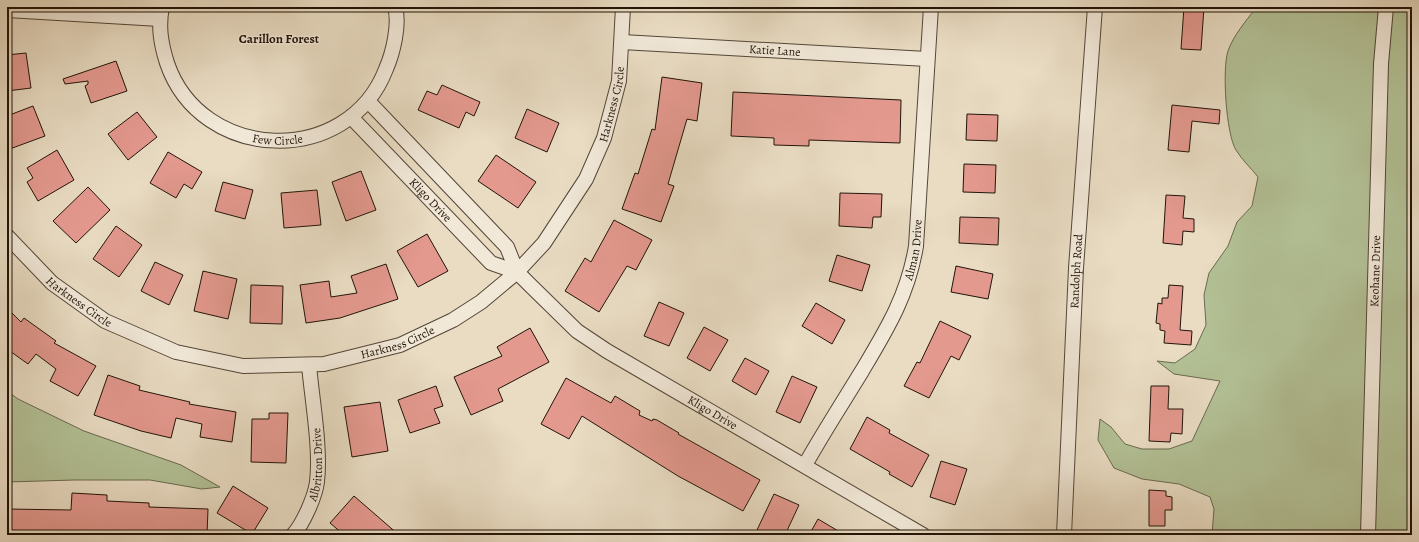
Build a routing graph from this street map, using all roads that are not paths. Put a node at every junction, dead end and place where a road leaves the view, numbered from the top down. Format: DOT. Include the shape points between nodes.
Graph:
graph roads {
  1 [pos="395,7"];
  2 [pos="623,7"];
  3 [pos="931,7"];
  4 [pos="1095,7"];
  5 [pos="1386,7"];
  6 [pos="7,10"];
  7 [pos="161,13"];
  8 [pos="622,42"];
  9 [pos="927,59"];
  10 [pos="368,102"];
  11 [pos="352,117"];
  12 [pos="7,236"];
  13 [pos="517,272"];
  14 [pos="309,364"];
  15 [pos="805,465"];
  16 [pos="293,535"];
  17 [pos="923,535"];
  18 [pos="1064,535"];
  19 [pos="1368,535"];
  1 -- 10 [label="street, Few Circle" via="394,50 381,83"];
  2 -- 8 [label="street, Harkness Circle"];
  3 -- 9 [label="street, Alman Drive"];
  4 -- 18 [label="street, Randolph Road" via="1076,268"];
  5 -- 19 [label="street, Keohane Drive" via="1381,72"];
  6 -- 7 [label="street"];
  7 -- 11 [label="street, Few Circle" via="161,46 172,77 190,103 210,121 232,133 264,141 296,141 326,132"];
  8 -- 9 [label="street, Katie Lane"];
  8 -- 13 [label="street, Harkness Circle" via="619,81 604,138 586,179 544,243"];
  9 -- 15 [label="street, Alman Drive" via="916,246 906,288 892,319"];
  10 -- 11 [label="street, Few Circle"];
  10 -- 13 [label="street, Kligo Drive" via="507,247"];
  11 -- 13 [label="street, Kligo Drive" via="491,263"];
  12 -- 14 [label="street, Harkness Circle" via="52,284 105,321 176,352 243,366"];
  13 -- 14 [label="street, Harkness Circle" via="481,302 453,320 400,345 324,364"];
  13 -- 15 [label="street, Kligo Drive" via="577,331"];
  14 -- 16 [label="street, Albritton Drive" via="318,464 317,484 301,526"];
  15 -- 17 [label="street, Kligo Drive"];
}
